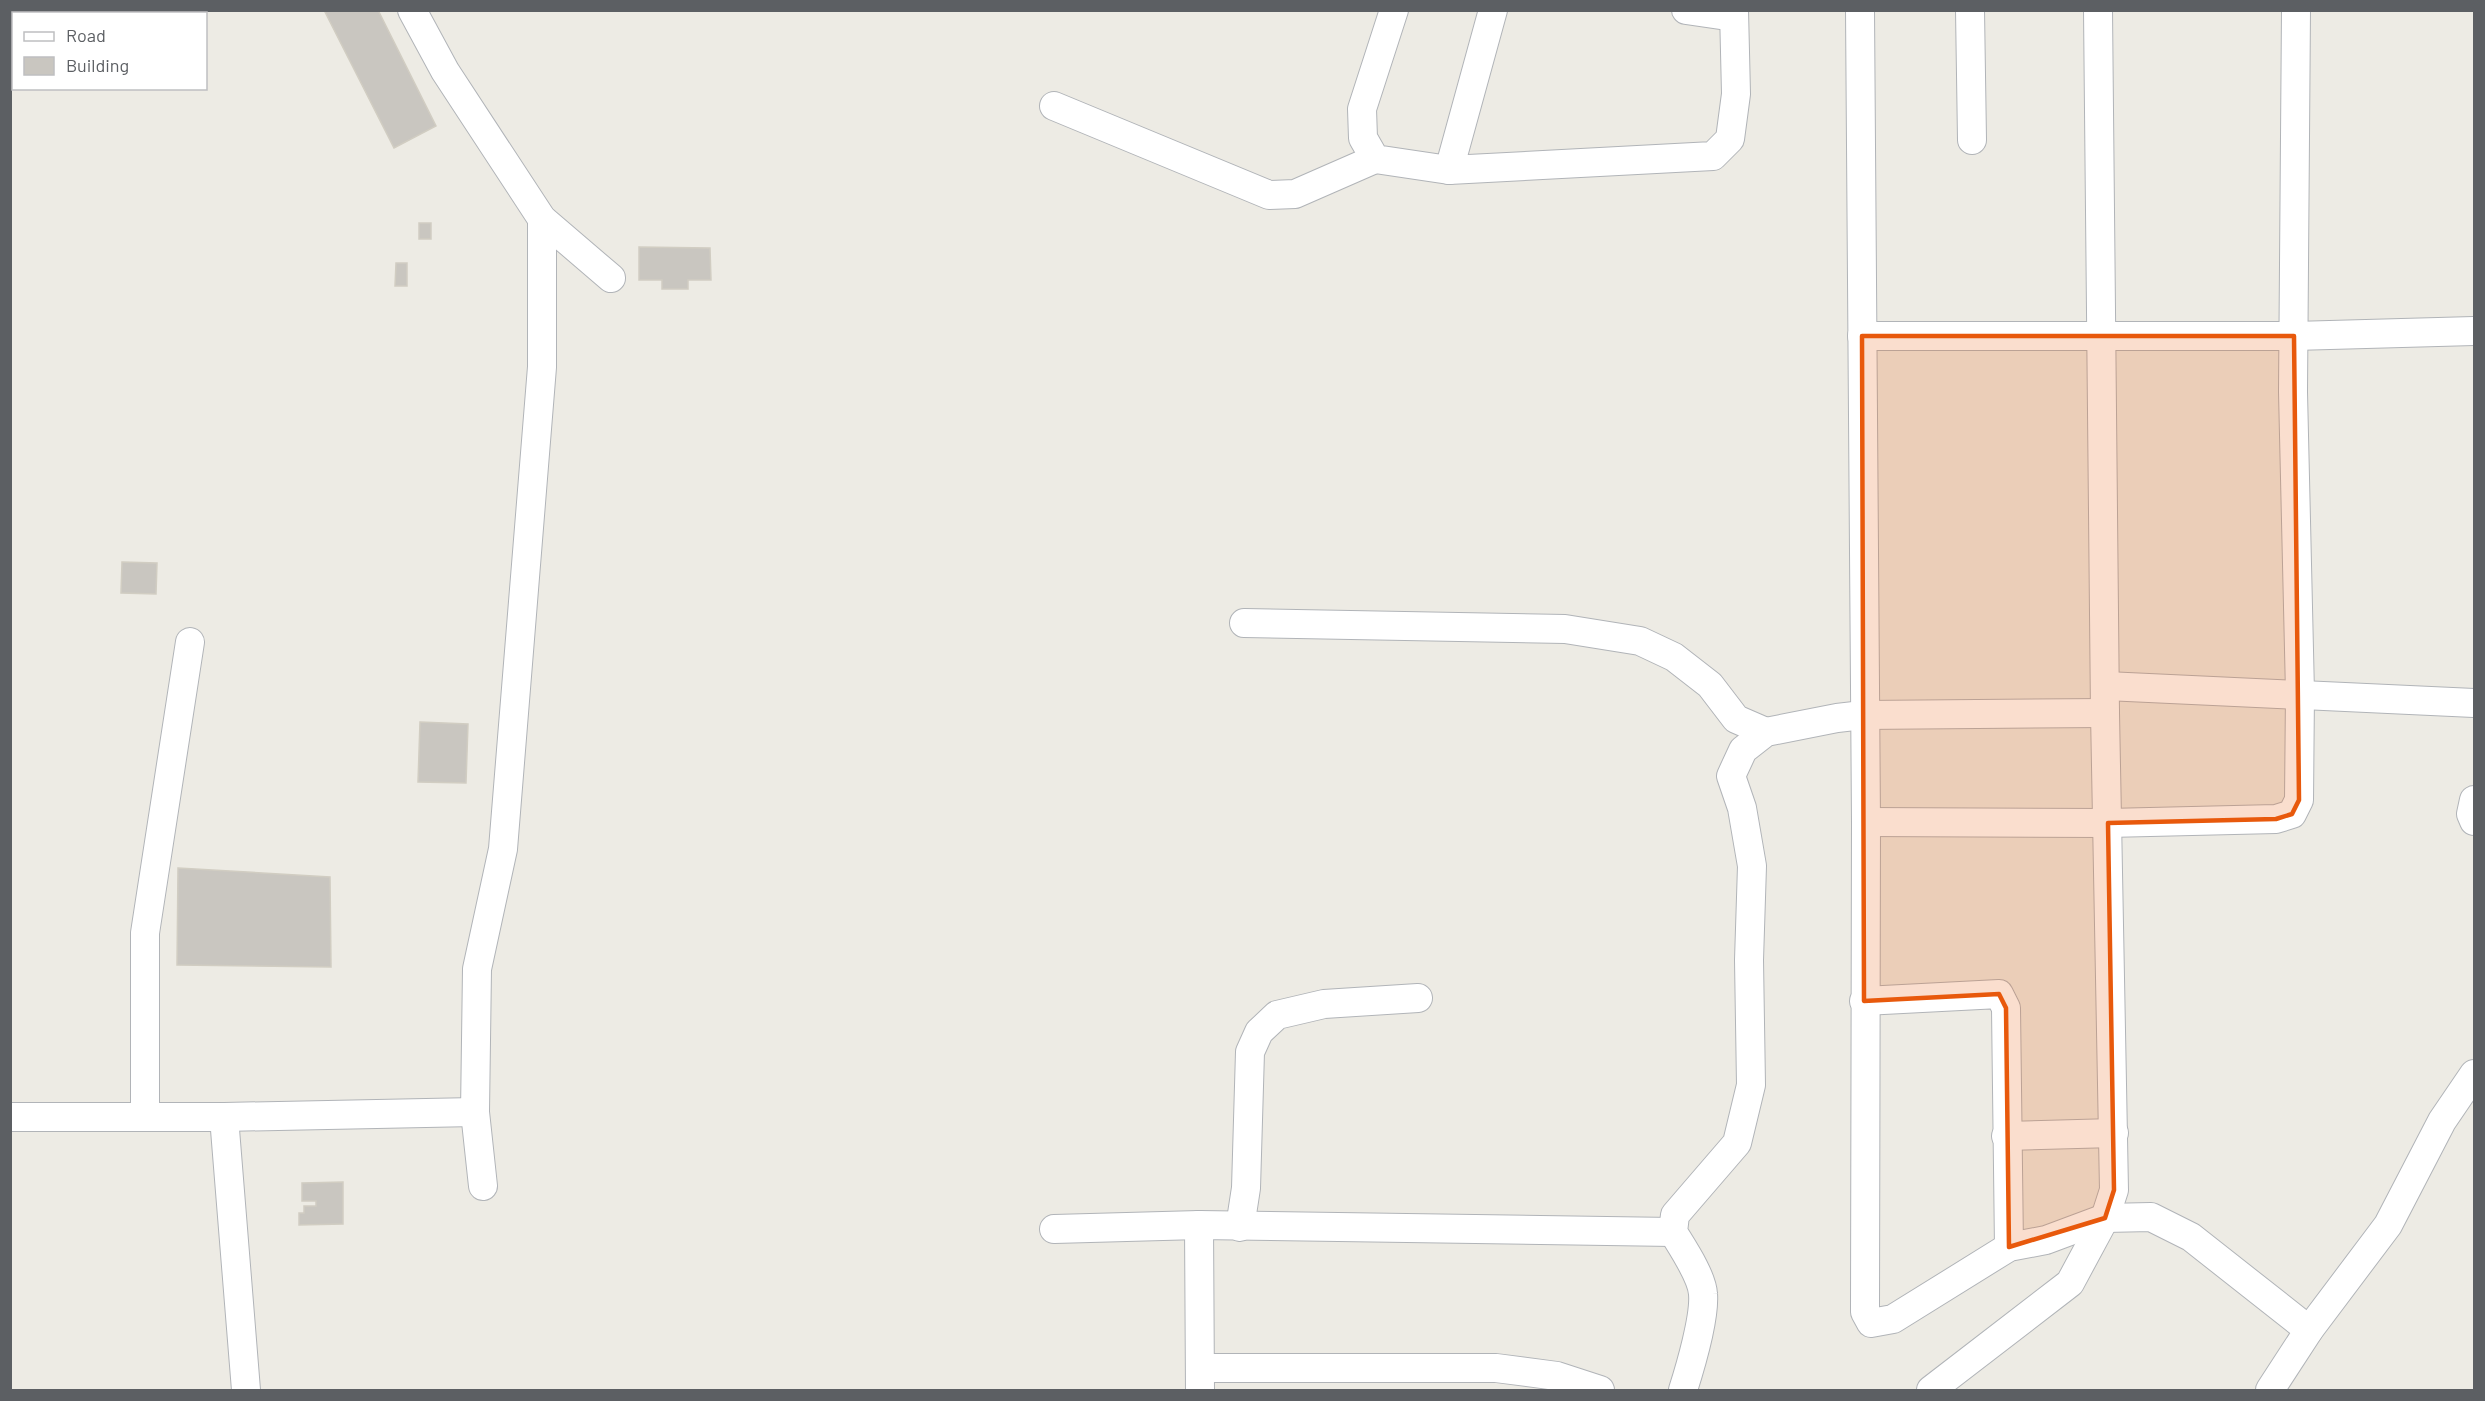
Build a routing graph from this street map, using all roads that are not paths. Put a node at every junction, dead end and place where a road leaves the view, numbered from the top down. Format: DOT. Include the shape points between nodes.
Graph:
graph roads {
  1 [pos="412,10"];
  2 [pos="1394,10"];
  3 [pos="1494,10"];
  4 [pos="1686,10"];
  5 [pos="1860,10"];
  6 [pos="1970,10"];
  7 [pos="2098,10"];
  8 [pos="2296,10"];
  9 [pos="1734,14"];
  10 [pos="1054,106"];
  11 [pos="1972,140"];
  12 [pos="1375,159"];
  13 [pos="1449,170"];
  14 [pos="542,219"];
  15 [pos="611,278"];
  16 [pos="2475,331"];
  17 [pos="2101,335"];
  18 [pos="1862,336"];
  19 [pos="2294,336"];
  20 [pos="1244,623"];
  21 [pos="190,642"];
  22 [pos="2300,693"];
  23 [pos="2106,700"];
  24 [pos="2475,703"];
  25 [pos="1863,715"];
  26 [pos="1766,732"];
  27 [pos="2475,800"];
  28 [pos="2475,821"];
  29 [pos="1866,822"];
  30 [pos="2108,823"];
  31 [pos="1418,998"];
  32 [pos="1864,1001"];
  33 [pos="2475,1074"];
  34 [pos="475,1112"];
  35 [pos="145,1116"];
  36 [pos="10,1117"];
  37 [pos="224,1117"];
  38 [pos="2114,1133"];
  39 [pos="2006,1136"];
  40 [pos="483,1186"];
  41 [pos="2105,1218"];
  42 [pos="1199,1225"];
  43 [pos="1240,1227"];
  44 [pos="1054,1228"];
  45 [pos="1672,1232"];
  46 [pos="2009,1247"];
  47 [pos="2309,1330"];
  48 [pos="1200,1379"];
  49 [pos="246,1390"];
  50 [pos="1600,1390"];
  51 [pos="1683,1390"];
  52 [pos="1931,1390"];
  53 [pos="2270,1390"];
  1 -- 14 [label="street" via="445,71"];
  2 -- 12 [label="street" via="1362,109 1363,138"];
  3 -- 13 [label="street"];
  4 -- 9 [label="street"];
  5 -- 18 [label="street"];
  6 -- 11 [label="street"];
  7 -- 17 [label="street"];
  8 -- 19 [label="street"];
  9 -- 13 [label="street" via="1736,94 1730,139 1713,156"];
  10 -- 12 [label="street" via="1269,195 1295,194"];
  12 -- 13 [label="street"];
  14 -- 15 [label="street"];
  14 -- 34 [label="street" via="542,367 503,849 477,969"];
  16 -- 19 [label="street"];
  17 -- 18 [label="street"];
  17 -- 19 [label="street"];
  17 -- 23 [label="street"];
  18 -- 25 [label="street"];
  19 -- 22 [label="street"];
  20 -- 26 [label="street" via="1565,629 1640,641 1674,657 1710,685 1736,719"];
  21 -- 35 [label="street" via="145,933"];
  22 -- 23 [label="street"];
  22 -- 24 [label="street"];
  22 -- 30 [label="street" via="2299,800 2292,814 2276,819"];
  23 -- 25 [label="street"];
  23 -- 30 [label="street"];
  25 -- 26 [label="street"];
  25 -- 29 [label="street"];
  26 -- 45 [label="street" via="1743,750 1731,776 1742,808 1752,866 1751,1084 1737,1143 1676,1215"];
  27 -- 28 [label="street" via="2470,814"];
  29 -- 30 [label="street"];
  29 -- 32 [label="street"];
  30 -- 38 [label="street"];
  31 -- 43 [label="street" via="1324,1004 1277,1015 1259,1032 1250,1052 1246,1188"];
  32 -- 39 [label="street" via="1999,993 2006,1008"];
  32 -- 46 [label="street" via="1865,1312 1871,1323 1893,1319"];
  33 -- 47 [label="street" via="2442,1121 2388,1225"];
  34 -- 37 [label="street"];
  34 -- 40 [label="street"];
  35 -- 36 [label="street"];
  35 -- 37 [label="street"];
  37 -- 49 [label="street"];
  38 -- 39 [label="street"];
  38 -- 41 [label="street" via="2114,1191"];
  39 -- 46 [label="street"];
  41 -- 46 [label="street" via="2046,1240"];
  41 -- 47 [label="street" via="2151,1217 2191,1237"];
  41 -- 52 [label="street" via="2070,1283"];
  42 -- 43 [label="street"];
  42 -- 44 [label="street"];
  42 -- 48 [label="street"];
  43 -- 45 [label="street"];
  45 -- 51 [label="street" via="1689,1258 1703,1294 1693,1358"];
  47 -- 53 [label="street"];
  48 -- 50 [label="street" via="1496,1368 1557,1376"];
}
